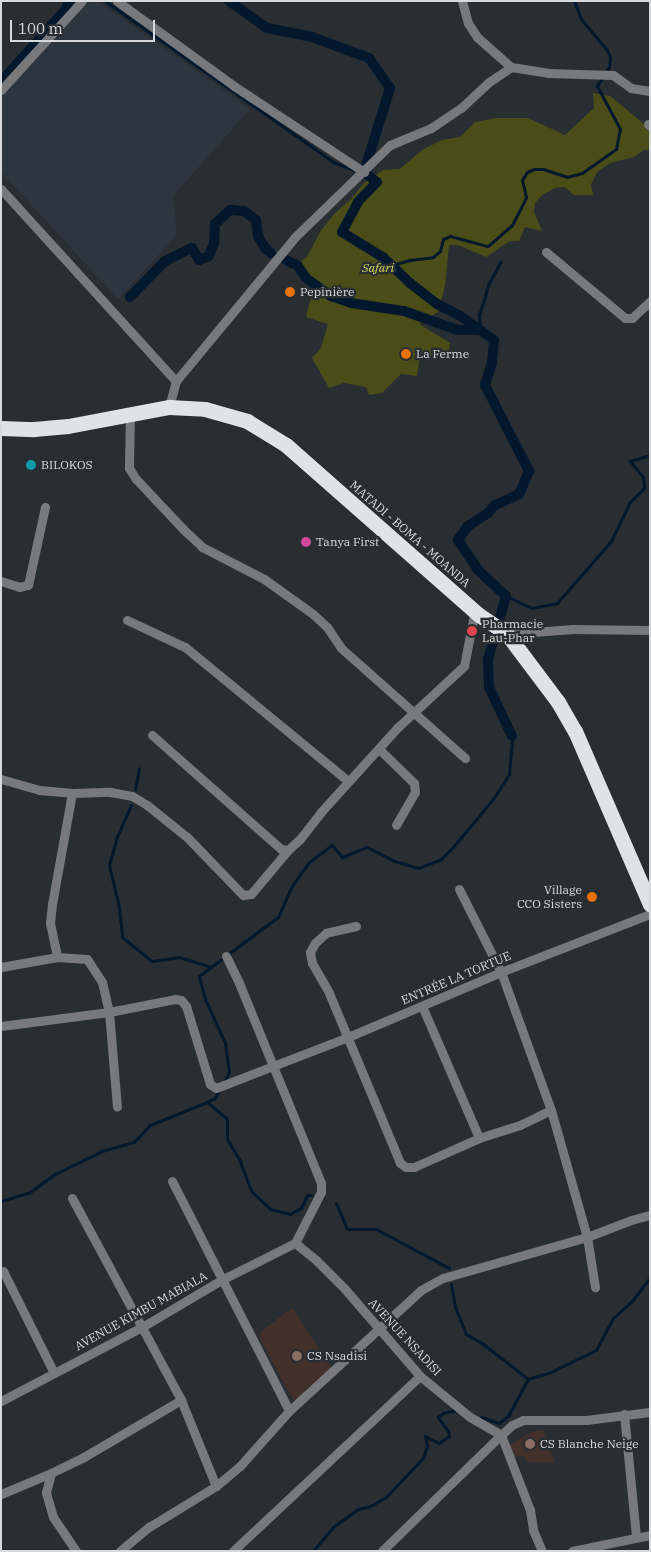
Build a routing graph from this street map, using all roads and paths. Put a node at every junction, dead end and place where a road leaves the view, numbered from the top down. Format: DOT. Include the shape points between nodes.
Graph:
graph roads {
  1 [pos="82,1"];
  2 [pos="117,1"];
  3 [pos="462,1"];
  4 [pos="510,67"];
  5 [pos="1,90"];
  6 [pos="650,91"];
  7 [pos="364,172"];
  8 [pos="1,189"];
  9 [pos="546,252"];
  10 [pos="650,301"];
  11 [pos="176,381"];
  12 [pos="169,407"];
  13 [pos="130,414"];
  14 [pos="1,428"];
  15 [pos="45,507"];
  16 [pos="1,581"];
  17 [pos="477,613"];
  18 [pos="128,620"];
  19 [pos="650,630"];
  20 [pos="506,634"];
  21 [pos="414,713"];
  22 [pos="152,735"];
  23 [pos="379,749"];
  24 [pos="464,758"];
  25 [pos="1,779"];
  26 [pos="348,781"];
  27 [pos="72,793"];
  28 [pos="396,825"];
  29 [pos="288,850"];
  30 [pos="459,889"];
  31 [pos="650,904"];
  32 [pos="650,914"];
  33 [pos="356,926"];
  34 [pos="226,956"];
  35 [pos="57,957"];
  36 [pos="1,967"];
  37 [pos="501,972"];
  38 [pos="422,1006"];
  39 [pos="109,1012"];
  40 [pos="1,1026"];
  41 [pos="348,1037"];
  42 [pos="272,1066"];
  43 [pos="117,1107"];
  44 [pos="551,1110"];
  45 [pos="479,1138"];
  46 [pos="172,1181"];
  47 [pos="72,1198"];
  48 [pos="650,1215"];
  49 [pos="587,1237"];
  50 [pos="295,1244"];
  51 [pos="3,1271"];
  52 [pos="221,1280"];
  53 [pos="595,1287"];
  54 [pos="142,1327"];
  55 [pos="378,1329"];
  56 [pos="54,1373"];
  57 [pos="420,1376"];
  58 [pos="180,1400"];
  59 [pos="1,1401"];
  60 [pos="289,1411"];
  61 [pos="650,1412"];
  62 [pos="624,1414"];
  63 [pos="501,1435"];
  64 [pos="50,1472"];
  65 [pos="216,1486"];
  66 [pos="1,1494"];
  67 [pos="650,1535"];
  68 [pos="636,1537"];
  69 [pos="76,1551"];
  70 [pos="120,1551"];
  71 [pos="233,1551"];
  72 [pos="382,1551"];
  73 [pos="542,1551"];
  74 [pos="572,1551"];
  1 -- 5 [label="street"];
  2 -- 7 [label="street" via="234,86"];
  3 -- 4 [label="street" via="468,23 478,37"];
  4 -- 6 [label="street" via="548,73 613,75 631,88"];
  4 -- 7 [label="street" via="461,108 431,128 390,144"];
  7 -- 11 [label="street" via="295,236"];
  8 -- 11 [label="street"];
  9 -- 10 [label="street" via="625,318 632,318"];
  11 -- 12 [label="street"];
  12 -- 13 [label="highway, MATADI - BOMA - MOANDA"];
  12 -- 17 [label="highway, MATADI - BOMA - MOANDA" via="205,409 247,421 286,445"];
  13 -- 14 [label="highway, MATADI - BOMA - MOANDA" via="34,430"];
  13 -- 21 [label="street" via="129,468 184,530 202,547 264,579 314,614 341,648"];
  15 -- 16 [label="street" via="28,585 20,587"];
  17 -- 20 [label="highway, MATADI - BOMA - MOANDA"];
  17 -- 21 [label="street" via="464,666"];
  18 -- 26 [label="street" via="185,647"];
  19 -- 20 [label="street" via="572,629"];
  20 -- 31 [label="highway, MATADI - BOMA - MOANDA" via="558,702 575,731"];
  21 -- 23 [label="street"];
  21 -- 24 [label="street"];
  22 -- 29 [label="street" via="281,849"];
  23 -- 26 [label="street"];
  23 -- 28 [label="street" via="414,783 415,792"];
  25 -- 27 [label="street" via="39,790"];
  26 -- 29 [label="street"];
  27 -- 29 [label="street" via="110,792 132,796 148,805 187,837 243,895 251,894"];
  27 -- 35 [label="street" via="50,923"];
  30 -- 37 [label="street"];
  32 -- 37 [label="street, ENTRÉE LA TORTUE"];
  33 -- 41 [label="street" via="326,933 310,952 312,963 329,992"];
  34 -- 42 [label="street"];
  35 -- 36 [label="street"];
  35 -- 39 [label="street" via="87,959 102,982"];
  37 -- 38 [label="street, ENTRÉE LA TORTUE"];
  37 -- 44 [label="street"];
  38 -- 41 [label="street, ENTRÉE LA TORTUE"];
  38 -- 45 [label="street"];
  39 -- 40 [label="street"];
  39 -- 42 [label="street, ENTRÉE LA TORTUE" via="175,999 183,1002 213,1087 230,1084"];
  39 -- 43 [label="street"];
  41 -- 42 [label="street, ENTRÉE LA TORTUE"];
  41 -- 45 [label="street" via="400,1164 414,1168"];
  42 -- 50 [label="street" via="321,1183 321,1192"];
  44 -- 45 [label="street" via="520,1125"];
  44 -- 49 [label="street"];
  46 -- 52 [label="street"];
  47 -- 54 [label="street"];
  48 -- 49 [label="street"];
  49 -- 53 [label="street"];
  49 -- 55 [label="street" via="442,1278 421,1290"];
  50 -- 52 [label="street, AVENUE KIMBU MABIALA"];
  50 -- 55 [label="street, AVENUE NSADISI" via="318,1261"];
  51 -- 56 [label="street"];
  52 -- 54 [label="street, AVENUE KIMBU MABIALA"];
  52 -- 60 [label="street"];
  54 -- 56 [label="street, AVENUE KIMBU MABIALA"];
  54 -- 58 [label="street"];
  55 -- 57 [label="street, AVENUE NSADISI"];
  55 -- 60 [label="street"];
  56 -- 59 [label="street, AVENUE KIMBU MABIALA"];
  57 -- 63 [label="street, AVENUE NSADISI" via="470,1417"];
  57 -- 71 [label="street"];
  58 -- 64 [label="street" via="82,1458"];
  58 -- 65 [label="street"];
  60 -- 65 [label="street" via="258,1448"];
  61 -- 62 [label="street"];
  62 -- 63 [label="street" via="586,1420 523,1420"];
  62 -- 68 [label="street"];
  63 -- 72 [label="street"];
  63 -- 73 [label="street"];
  64 -- 66 [label="street"];
  64 -- 69 [label="street" via="46,1492 53,1517"];
  65 -- 70 [label="street" via="149,1527"];
  67 -- 68 [label="street"];
  68 -- 74 [label="street"];
}
